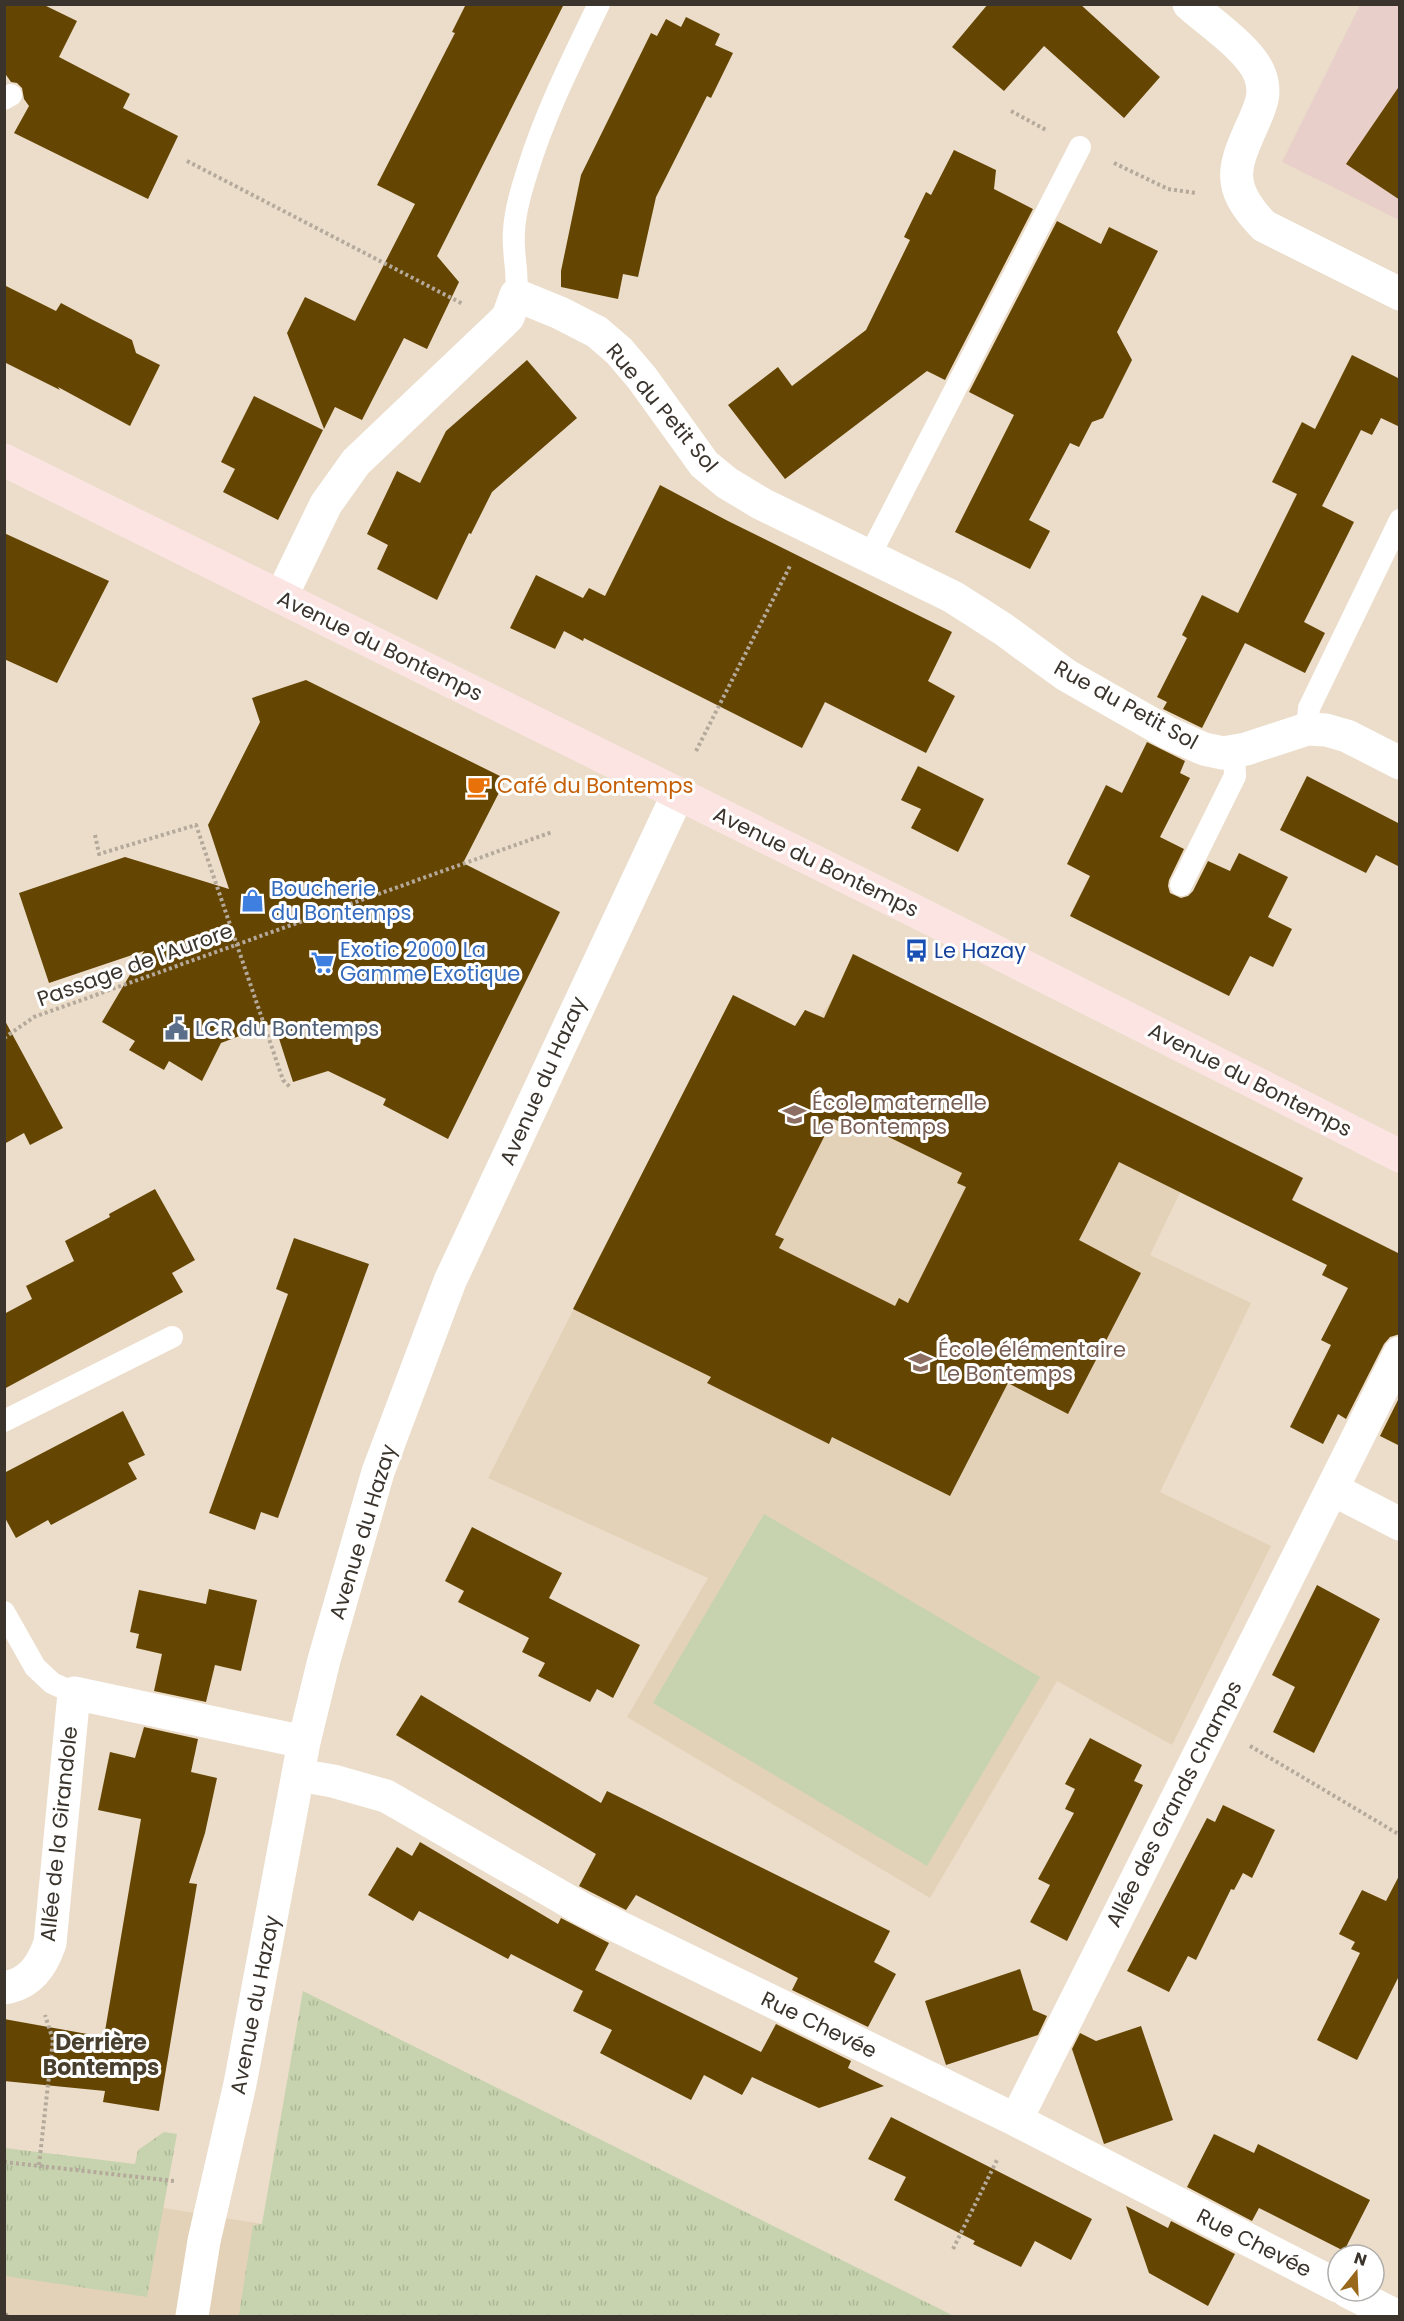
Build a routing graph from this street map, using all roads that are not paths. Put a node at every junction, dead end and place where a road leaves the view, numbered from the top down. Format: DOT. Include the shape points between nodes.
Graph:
graph roads {
  1 [pos="599,4"];
  2 [pos="1189,4"];
  3 [pos="1080,147"];
  4 [pos="1400,294"];
  5 [pos="516,295"];
  6 [pos="4,460"];
  7 [pos="1400,520"];
  8 [pos="870,555"];
  9 [pos="281,597"];
  10 [pos="1307,729"];
  11 [pos="1234,751"];
  12 [pos="1400,763"];
  13 [pos="678,794"];
  14 [pos="1180,885"];
  15 [pos="1400,1156"];
  16 [pos="172,1337"];
  17 [pos="1400,1353"];
  18 [pos="4,1421"];
  19 [pos="1332,1489"];
  20 [pos="1400,1524"];
  21 [pos="4,1612"];
  22 [pos="74,1693"];
  23 [pos="304,1742"];
  24 [pos="298,1775"];
  25 [pos="18,1982"];
  26 [pos="1016,2120"];
  27 [pos="1326,2280"];
  28 [pos="1371,2303"];
  29 [pos="192,2316"];
  30 [pos="1396,2316"];
  1 -- 5 [label="lane" via="538,137 523,186 513,232"];
  2 -- 4 [label="street" via="1244,52 1260,72 1263,102 1235,174 1244,202 1264,226"];
  3 -- 8 [label="lane"];
  5 -- 8 [label="street, Rue du Petit Sol" via="597,332 620,351 704,464 727,483 809,528"];
  5 -- 9 [label="street" via="501,324 356,462 326,504"];
  6 -- 9 [label="street, Avenue du Bontemps"];
  7 -- 10 [label="lane" via="1309,708"];
  8 -- 11 [label="street, Rue du Petit Sol" via="953,597 1066,675 1168,733 1204,749"];
  9 -- 13 [label="street, Avenue du Bontemps"];
  10 -- 11 [label="street, Rue du Petit Sol"];
  10 -- 12 [label="street, Rue du Petit Sol" via="1347,736"];
  11 -- 14 [label="lane" via="1235,776"];
  13 -- 15 [label="street, Avenue du Bontemps"];
  13 -- 23 [label="street, Avenue du Hazay" via="450,1281 378,1472"];
  16 -- 18 [label="lane"];
  17 -- 19 [label="street, Allée des Grands Champs"];
  19 -- 20 [label="street"];
  19 -- 26 [label="street, Allée des Grands Champs"];
  21 -- 22 [label="lane" via="35,1667 52,1683"];
  22 -- 23 [label="street"];
  22 -- 25 [label="street, Allée de la Girandole" via="50,1943 45,1957"];
  23 -- 24 [label="street, Avenue du Hazay"];
  24 -- 26 [label="street, Rue Chevée" via="386,1796 584,1910"];
  24 -- 29 [label="street, Avenue du Hazay"];
  26 -- 27 [label="street, Rue Chevée"];
  28 -- 30 [label="street"];
}
